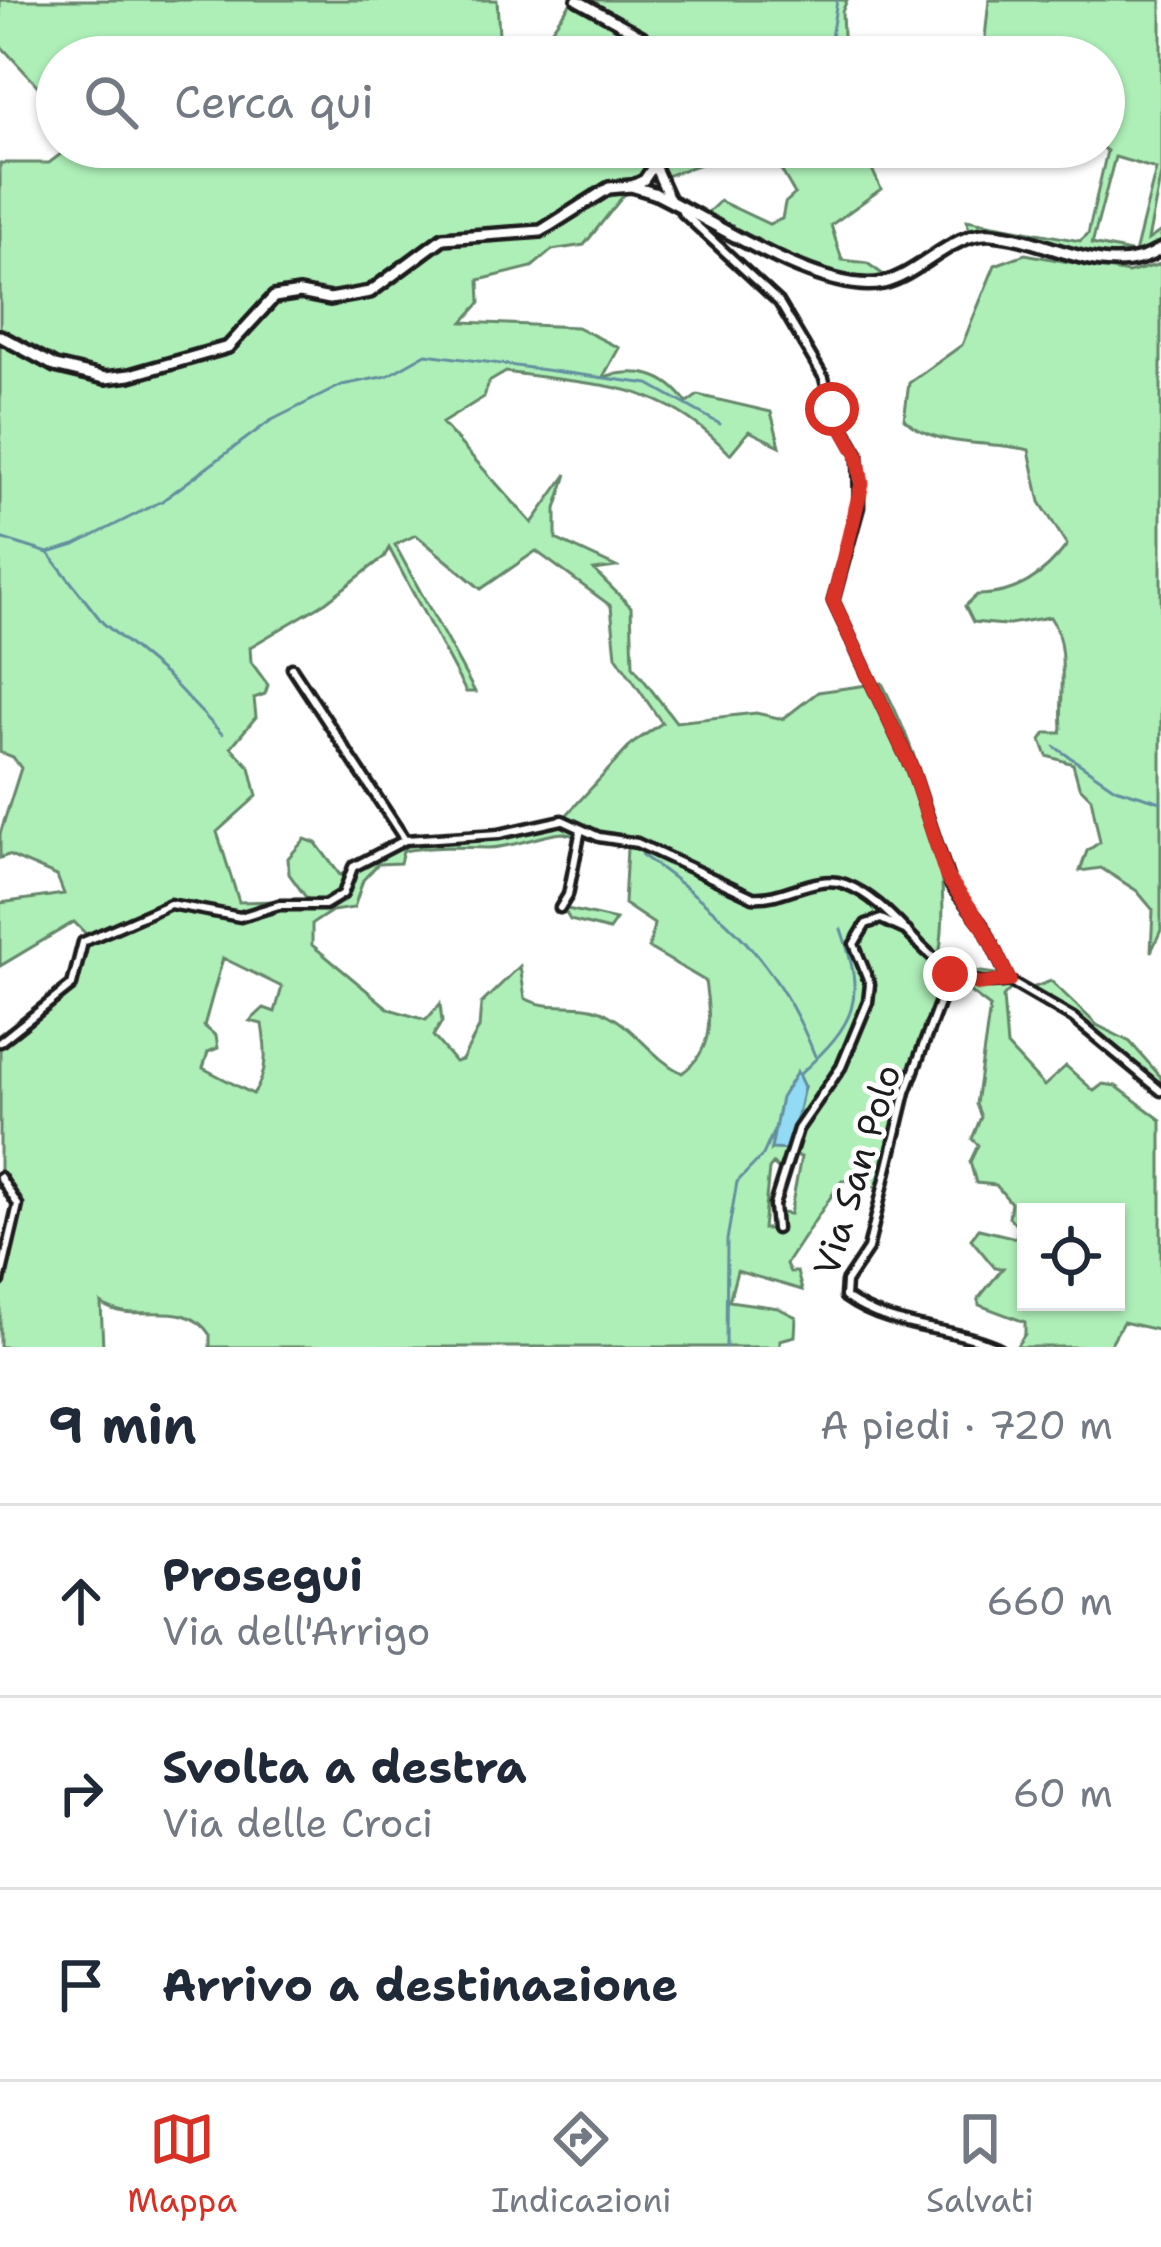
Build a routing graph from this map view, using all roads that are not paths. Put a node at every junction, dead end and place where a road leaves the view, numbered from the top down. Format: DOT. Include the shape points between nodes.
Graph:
graph roads {
  1 [pos="577,0"];
  2 [pos="642,36"];
  3 [pos="651,168"];
  4 [pos="660,168"];
  5 [pos="631,186"];
  6 [pos="671,201"];
  7 [pos="1161,249"];
  8 [pos="0,336"];
  9 [pos="292,668"];
  10 [pos="581,829"];
  11 [pos="405,840"];
  12 [pos="560,908"];
  13 [pos="910,932"];
  14 [pos="950,974"];
  15 [pos="1009,980"];
  16 [pos="0,1042"];
  17 [pos="1161,1091"];
  18 [pos="0,1178"];
  19 [pos="776,1229"];
  20 [pos="0,1281"];
  21 [pos="997,1347"];
  1 -- 2 [label="street"];
  3 -- 5 [label="street"];
  4 -- 6 [label="street"];
  5 -- 6 [label="main road"];
  5 -- 8 [label="main road" via="597,192 541,231 442,238 370,292 274,297 228,347 130,375 56,366"];
  6 -- 7 [label="main road" via="851,284 908,274 983,234 1115,264"];
  6 -- 15 [label="street" via="778,302 853,442 862,484 833,601 912,769 947,877"];
  9 -- 11 [label="street"];
  10 -- 11 [label="street" via="562,820 500,834"];
  10 -- 12 [label="street"];
  10 -- 13 [label="street" via="637,843 753,897 846,884 887,907"];
  11 -- 16 [label="street" via="353,867 344,894 325,905 279,905 240,917 170,904 92,935 78,948 72,986"];
  13 -- 14 [label="street"];
  13 -- 19 [label="street" via="881,919 854,944 870,984 868,1002 841,1067 798,1129 774,1205"];
  14 -- 15 [label="street" via="980,984"];
  14 -- 21 [label="street, Via San Polo" via="906,1092 868,1249 845,1297 890,1323 958,1332"];
  15 -- 17 [label="street" via="1073,1018"];
  18 -- 20 [label="street" via="18,1205"];
}
